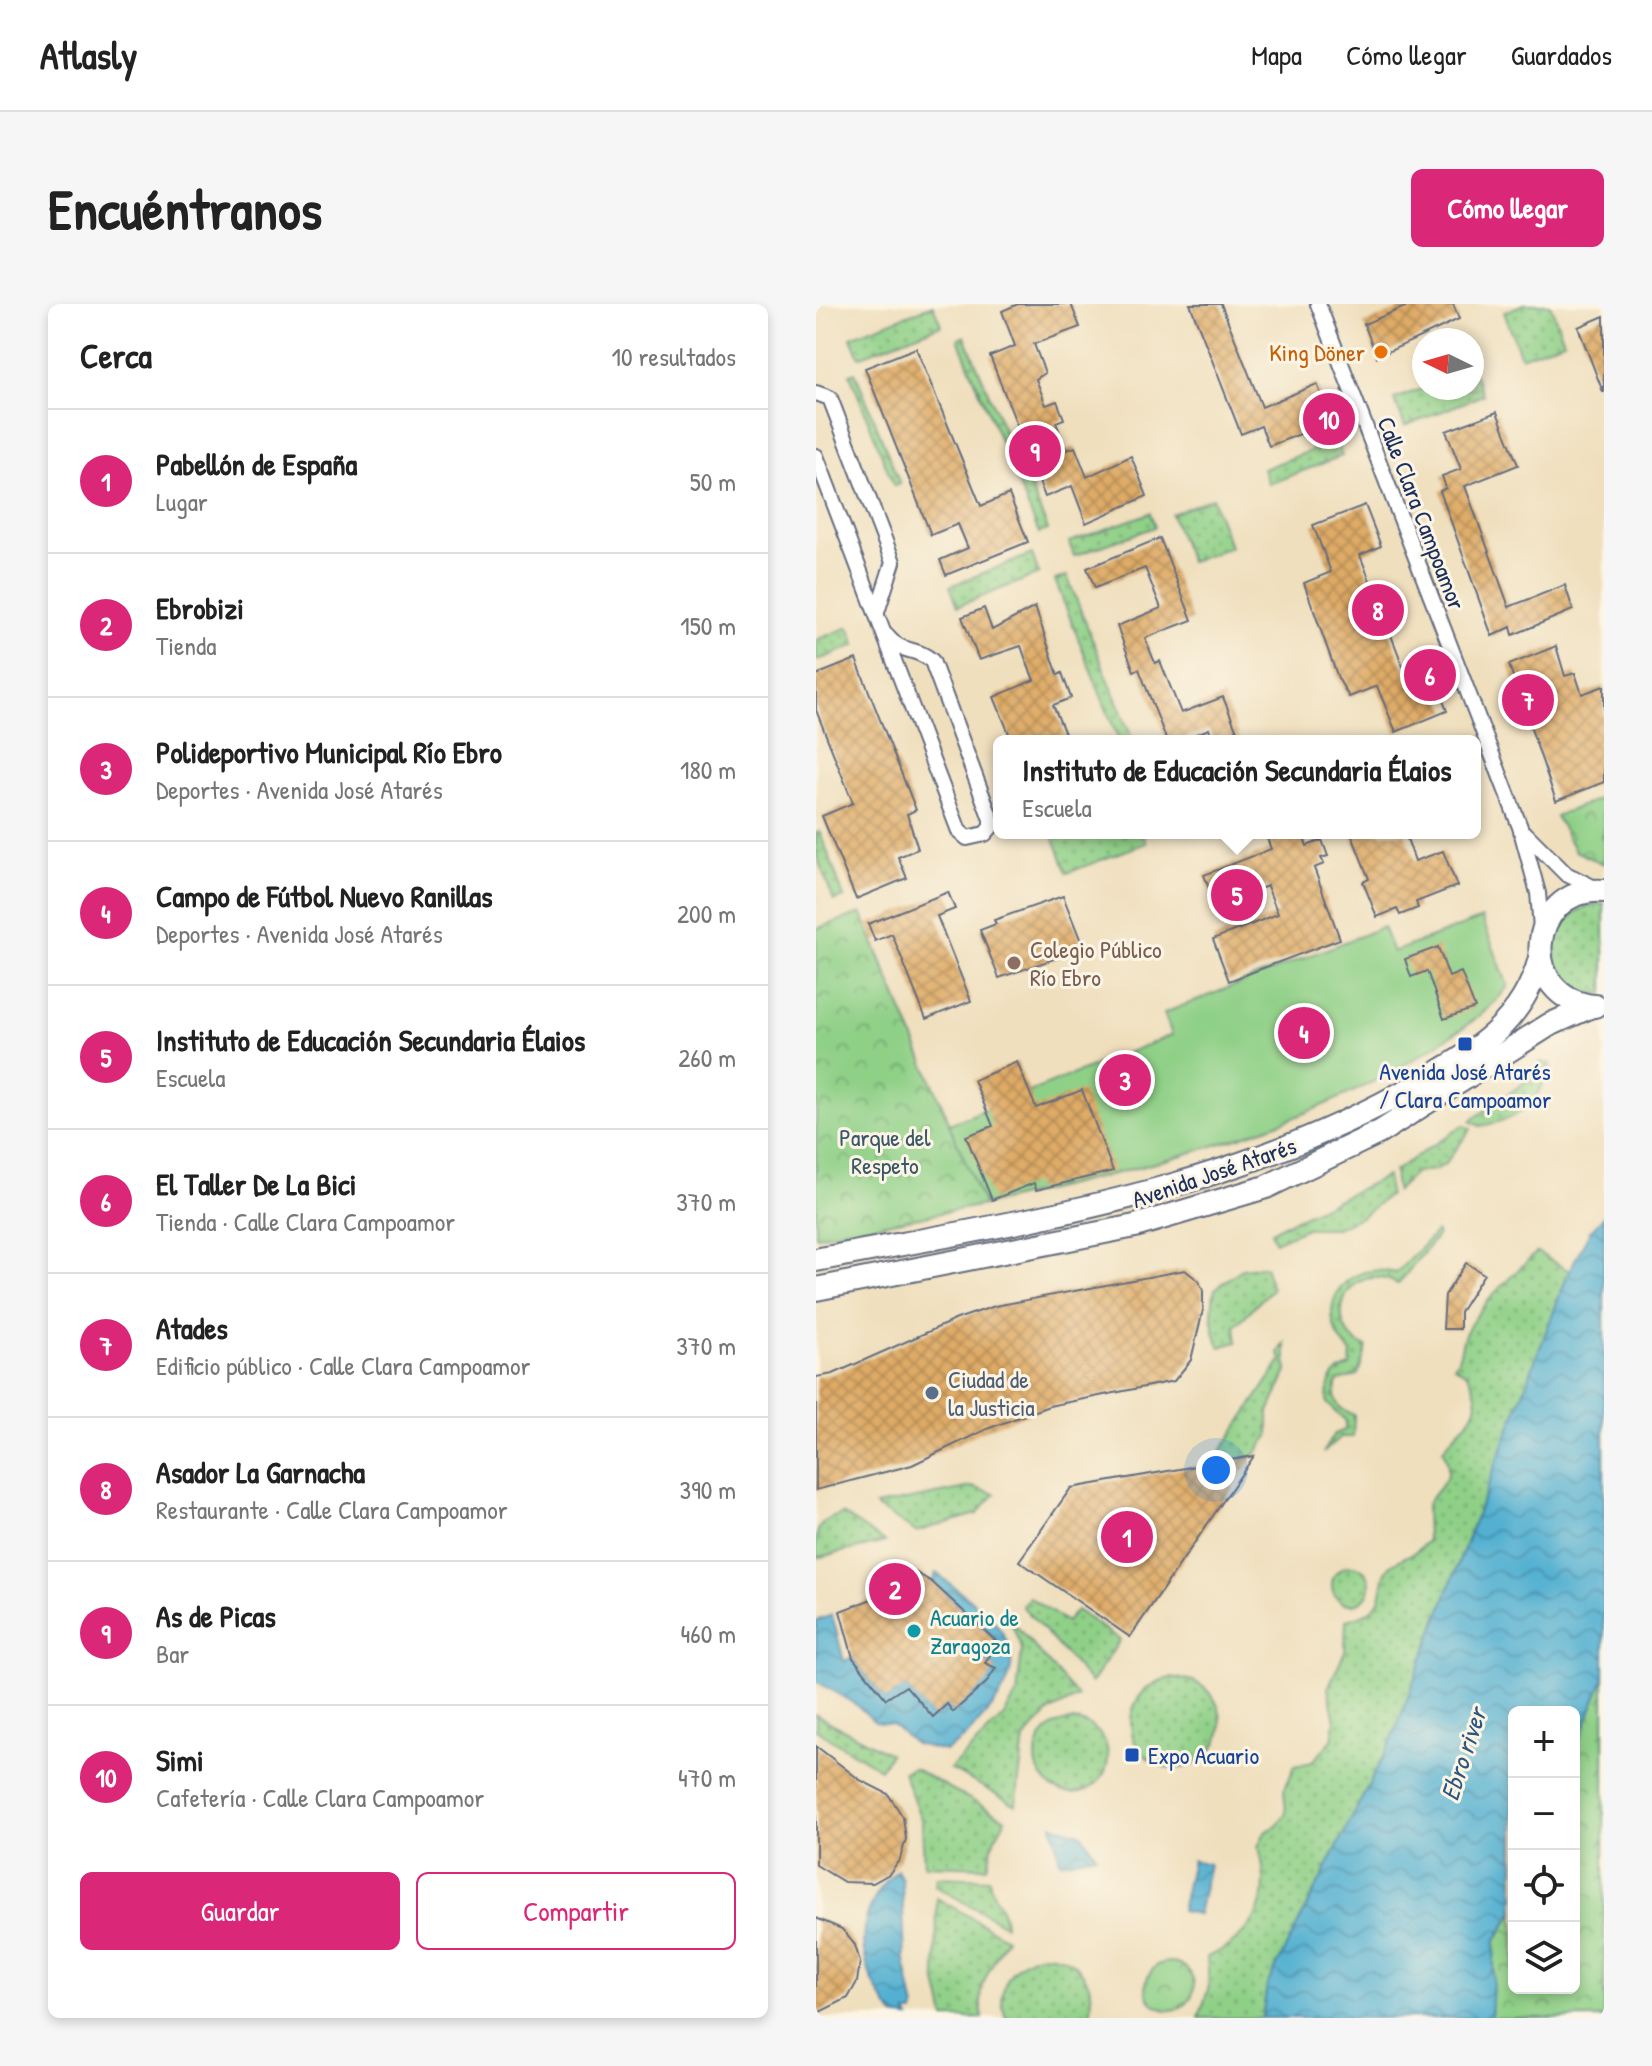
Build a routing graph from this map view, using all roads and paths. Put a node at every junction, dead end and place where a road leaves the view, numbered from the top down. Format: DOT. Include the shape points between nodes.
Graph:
graph roads {
  1 [pos="1318,304"];
  2 [pos="816,393"];
  3 [pos="816,456"];
  4 [pos="862,578"];
  5 [pos="887,580"];
  6 [pos="877,612"];
  7 [pos="886,635"];
  8 [pos="916,652"];
  9 [pos="899,672"];
  10 [pos="1520,827"];
  11 [pos="1603,891"];
  12 [pos="1542,932"];
  13 [pos="1540,958"];
  14 [pos="1598,1006"];
  15 [pos="816,1260"];
  16 [pos="816,1289"];
  1 -- 10 [label="street, Calle Clara Campoamor"];
  2 -- 5 [label="street" via="830,398 893,562"];
  3 -- 4 [label="street"];
  4 -- 5 [label="street" via="874,584"];
  4 -- 6 [label="street"];
  5 -- 6 [label="street"];
  6 -- 7 [label="street"];
  7 -- 8 [label="street" via="894,646"];
  7 -- 9 [label="street"];
  8 -- 9 [label="street" via="906,655"];
  8 -- 9 [label="street" via="932,661 991,819 985,834 967,838 959,831"];
  10 -- 11 [label="street, Calle Clara Campoamor" via="1566,874"];
  10 -- 12 [label="street, Calle Clara Campoamor" via="1537,885"];
  11 -- 12 [label="main road" via="1564,901"];
  12 -- 13 [label="main road, Avenida José Atarés"];
  13 -- 14 [label="main road" via="1558,991 1573,1001"];
  13 -- 15 [label="main road, Avenida José Atarés" via="1522,1005 1470,1052 1399,1095 1286,1149 1156,1193"];
  14 -- 16 [label="main road, Avenida José Atarés" via="1549,1025 1380,1132 1266,1187 1120,1230"];
}
